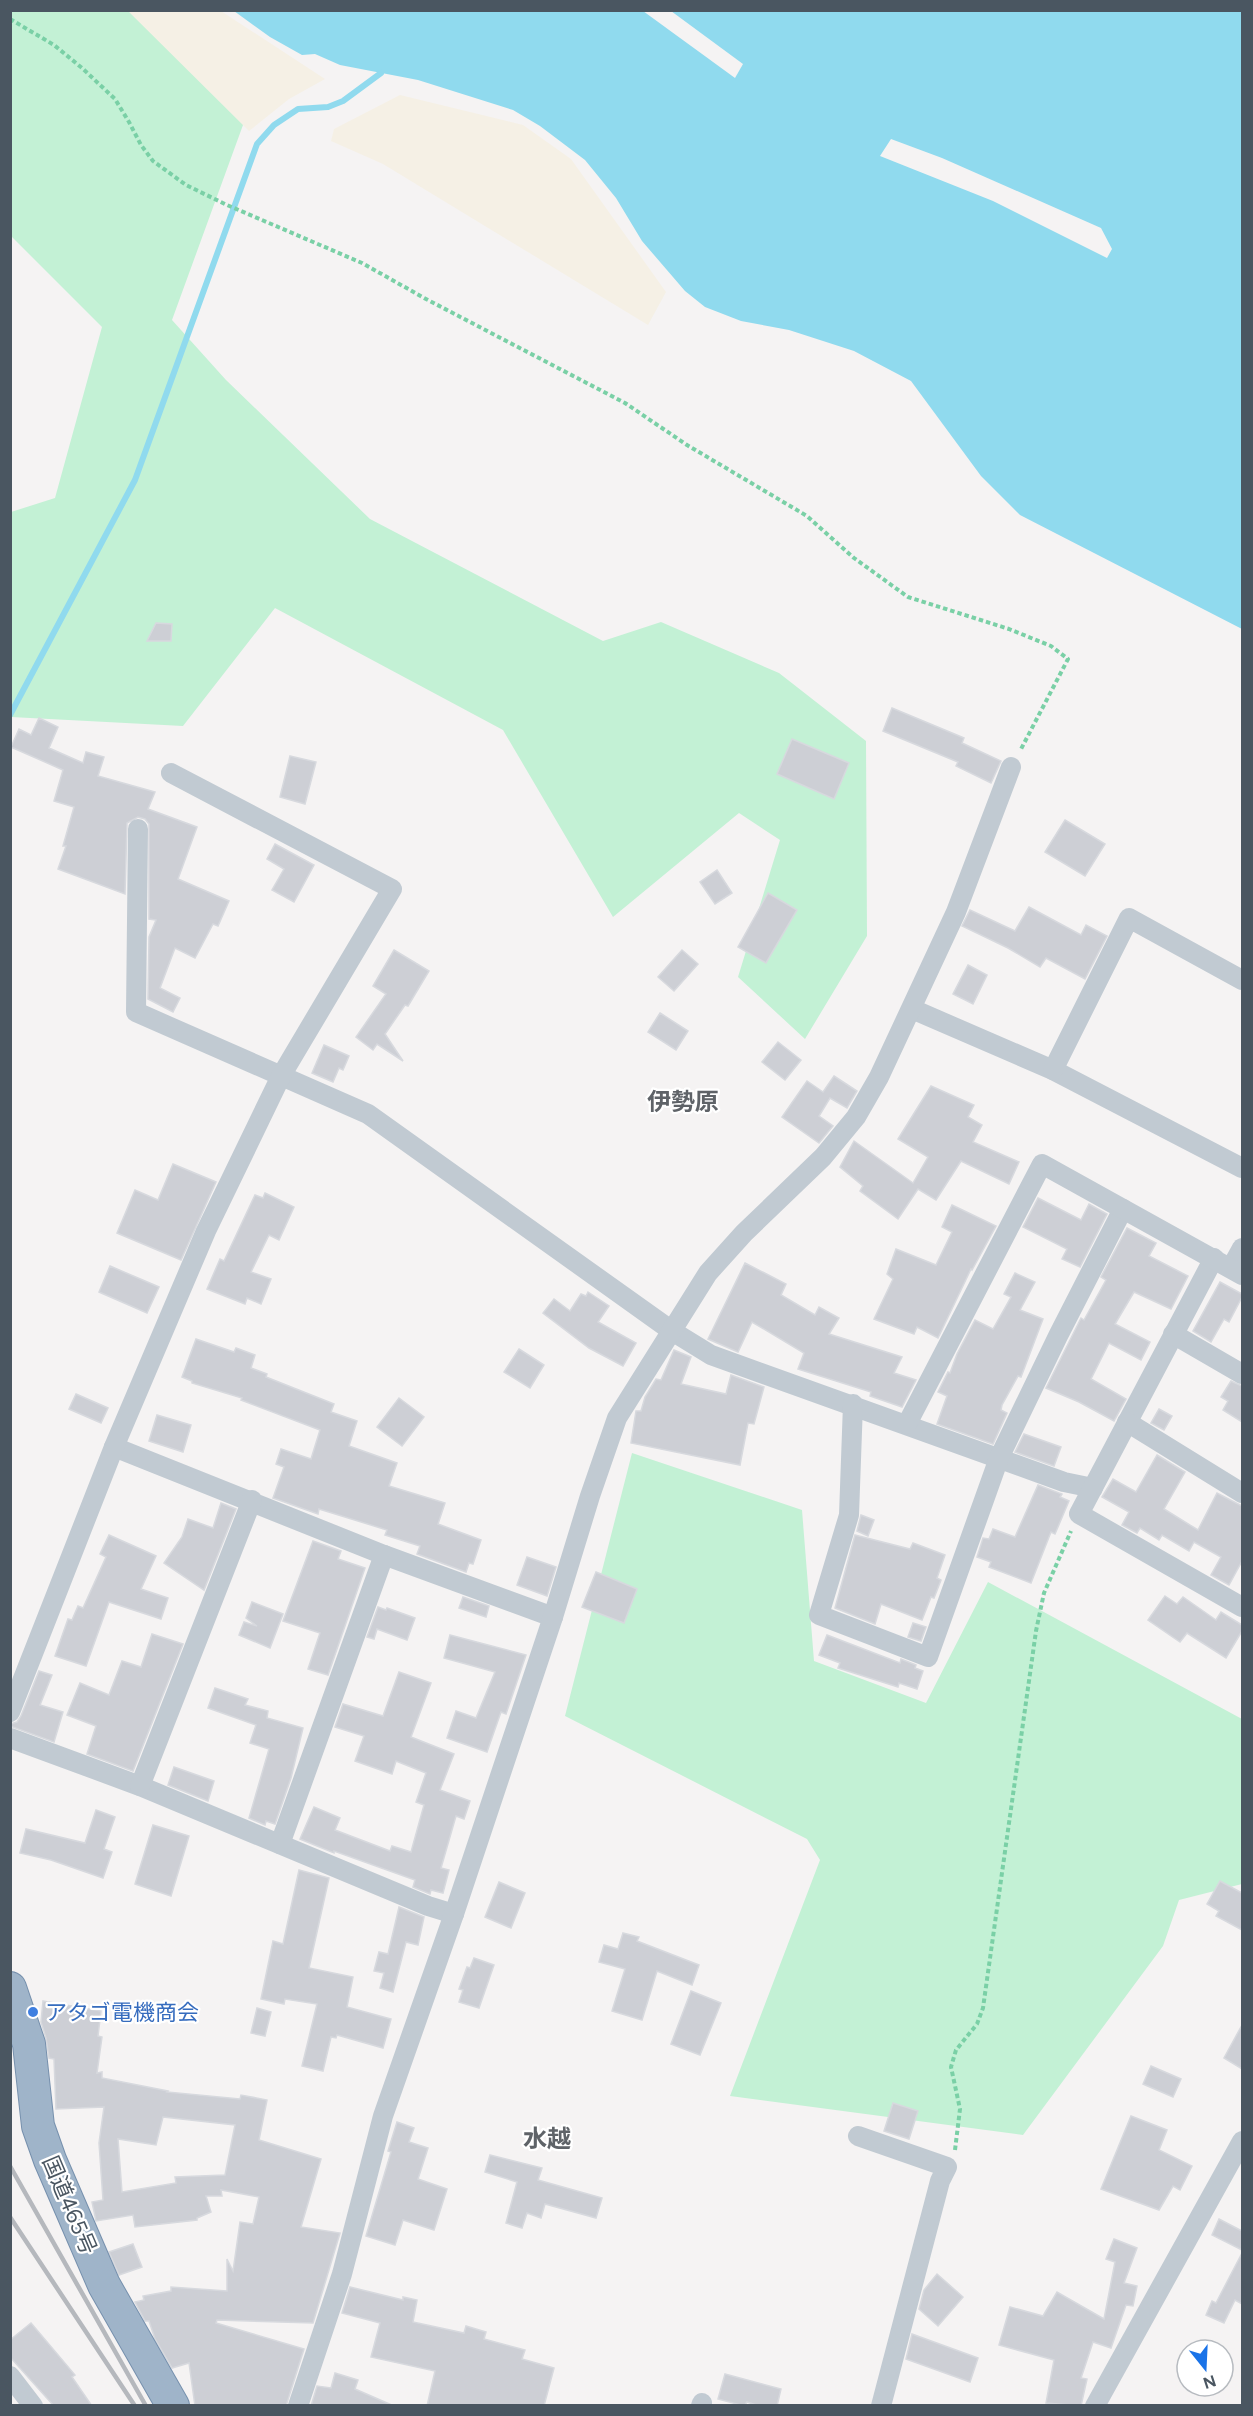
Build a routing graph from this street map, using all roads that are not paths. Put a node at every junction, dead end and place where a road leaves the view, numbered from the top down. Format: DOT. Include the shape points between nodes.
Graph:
graph roads {
  1 [pos="1011,767"];
  2 [pos="171,773"];
  3 [pos="138,829"];
  4 [pos="1242,980"];
  5 [pos="912,1009"];
  6 [pos="1053,1070"];
  7 [pos="281,1076"];
  8 [pos="1242,1168"];
  9 [pos="1124,1209"];
  10 [pos="1242,1248"];
  11 [pos="1214,1258"];
  12 [pos="1237,1272"];
  13 [pos="672,1331"];
  14 [pos="1173,1334"];
  15 [pos="1242,1374"];
  16 [pos="853,1404"];
  17 [pos="1127,1422"];
  18 [pos="907,1424"];
  19 [pos="114,1447"];
  20 [pos="999,1458"];
  21 [pos="1093,1488"];
  22 [pos="1242,1493"];
  23 [pos="252,1500"];
  24 [pos="384,1555"];
  25 [pos="1242,1607"];
  26 [pos="553,1617"];
  27 [pos="10,1712"];
  28 [pos="10,1738"];
  29 [pos="141,1786"];
  30 [pos="280,1844"];
  31 [pos="454,1914"];
  32 [pos="10,1988"];
  33 [pos="858,2136"];
  34 [pos="1242,2141"];
  35 [pos="10,2376"];
  36 [pos="33,2406"];
  37 [pos="173,2406"];
  38 [pos="298,2406"];
  39 [pos="880,2406"];
  40 [pos="1095,2406"];
  1 -- 5 [label="street" via="956,912"];
  2 -- 7 [label="street" via="392,889"];
  3 -- 7 [label="street" via="136,1012"];
  4 -- 6 [label="street" via="1129,918"];
  5 -- 6 [label="street"];
  5 -- 13 [label="street" via="856,1117 823,1157 708,1273"];
  6 -- 8 [label="street"];
  7 -- 13 [label="street" via="368,1114"];
  7 -- 19 [label="street" via="206,1231"];
  9 -- 11 [label="street"];
  9 -- 18 [label="street" via="1042,1164"];
  9 -- 20 [label="street"];
  10 -- 12 [label="street"];
  11 -- 12 [label="street"];
  11 -- 14 [label="street"];
  13 -- 16 [label="street" via="711,1354"];
  13 -- 26 [label="street" via="617,1418"];
  14 -- 15 [label="street"];
  14 -- 17 [label="street"];
  16 -- 18 [label="street"];
  16 -- 20 [label="street" via="849,1515 819,1615 928,1657"];
  17 -- 21 [label="street"];
  17 -- 22 [label="street"];
  18 -- 20 [label="street"];
  19 -- 23 [label="street"];
  19 -- 27 [label="street"];
  20 -- 21 [label="street" via="1064,1482"];
  21 -- 25 [label="street" via="1079,1514"];
  23 -- 24 [label="street"];
  23 -- 29 [label="street"];
  24 -- 26 [label="street"];
  24 -- 30 [label="street"];
  26 -- 31 [label="street"];
  28 -- 29 [label="street"];
  29 -- 30 [label="street"];
  30 -- 31 [label="street"];
  31 -- 38 [label="street" via="383,2116 342,2274"];
  32 -- 37 [label="highway, 国道465号" via="29,2044 38,2126 50,2160 104,2285"];
  33 -- 39 [label="street" via="947,2168 940,2181"];
  34 -- 40 [label="street"];
  35 -- 36 [label="street"];
}
